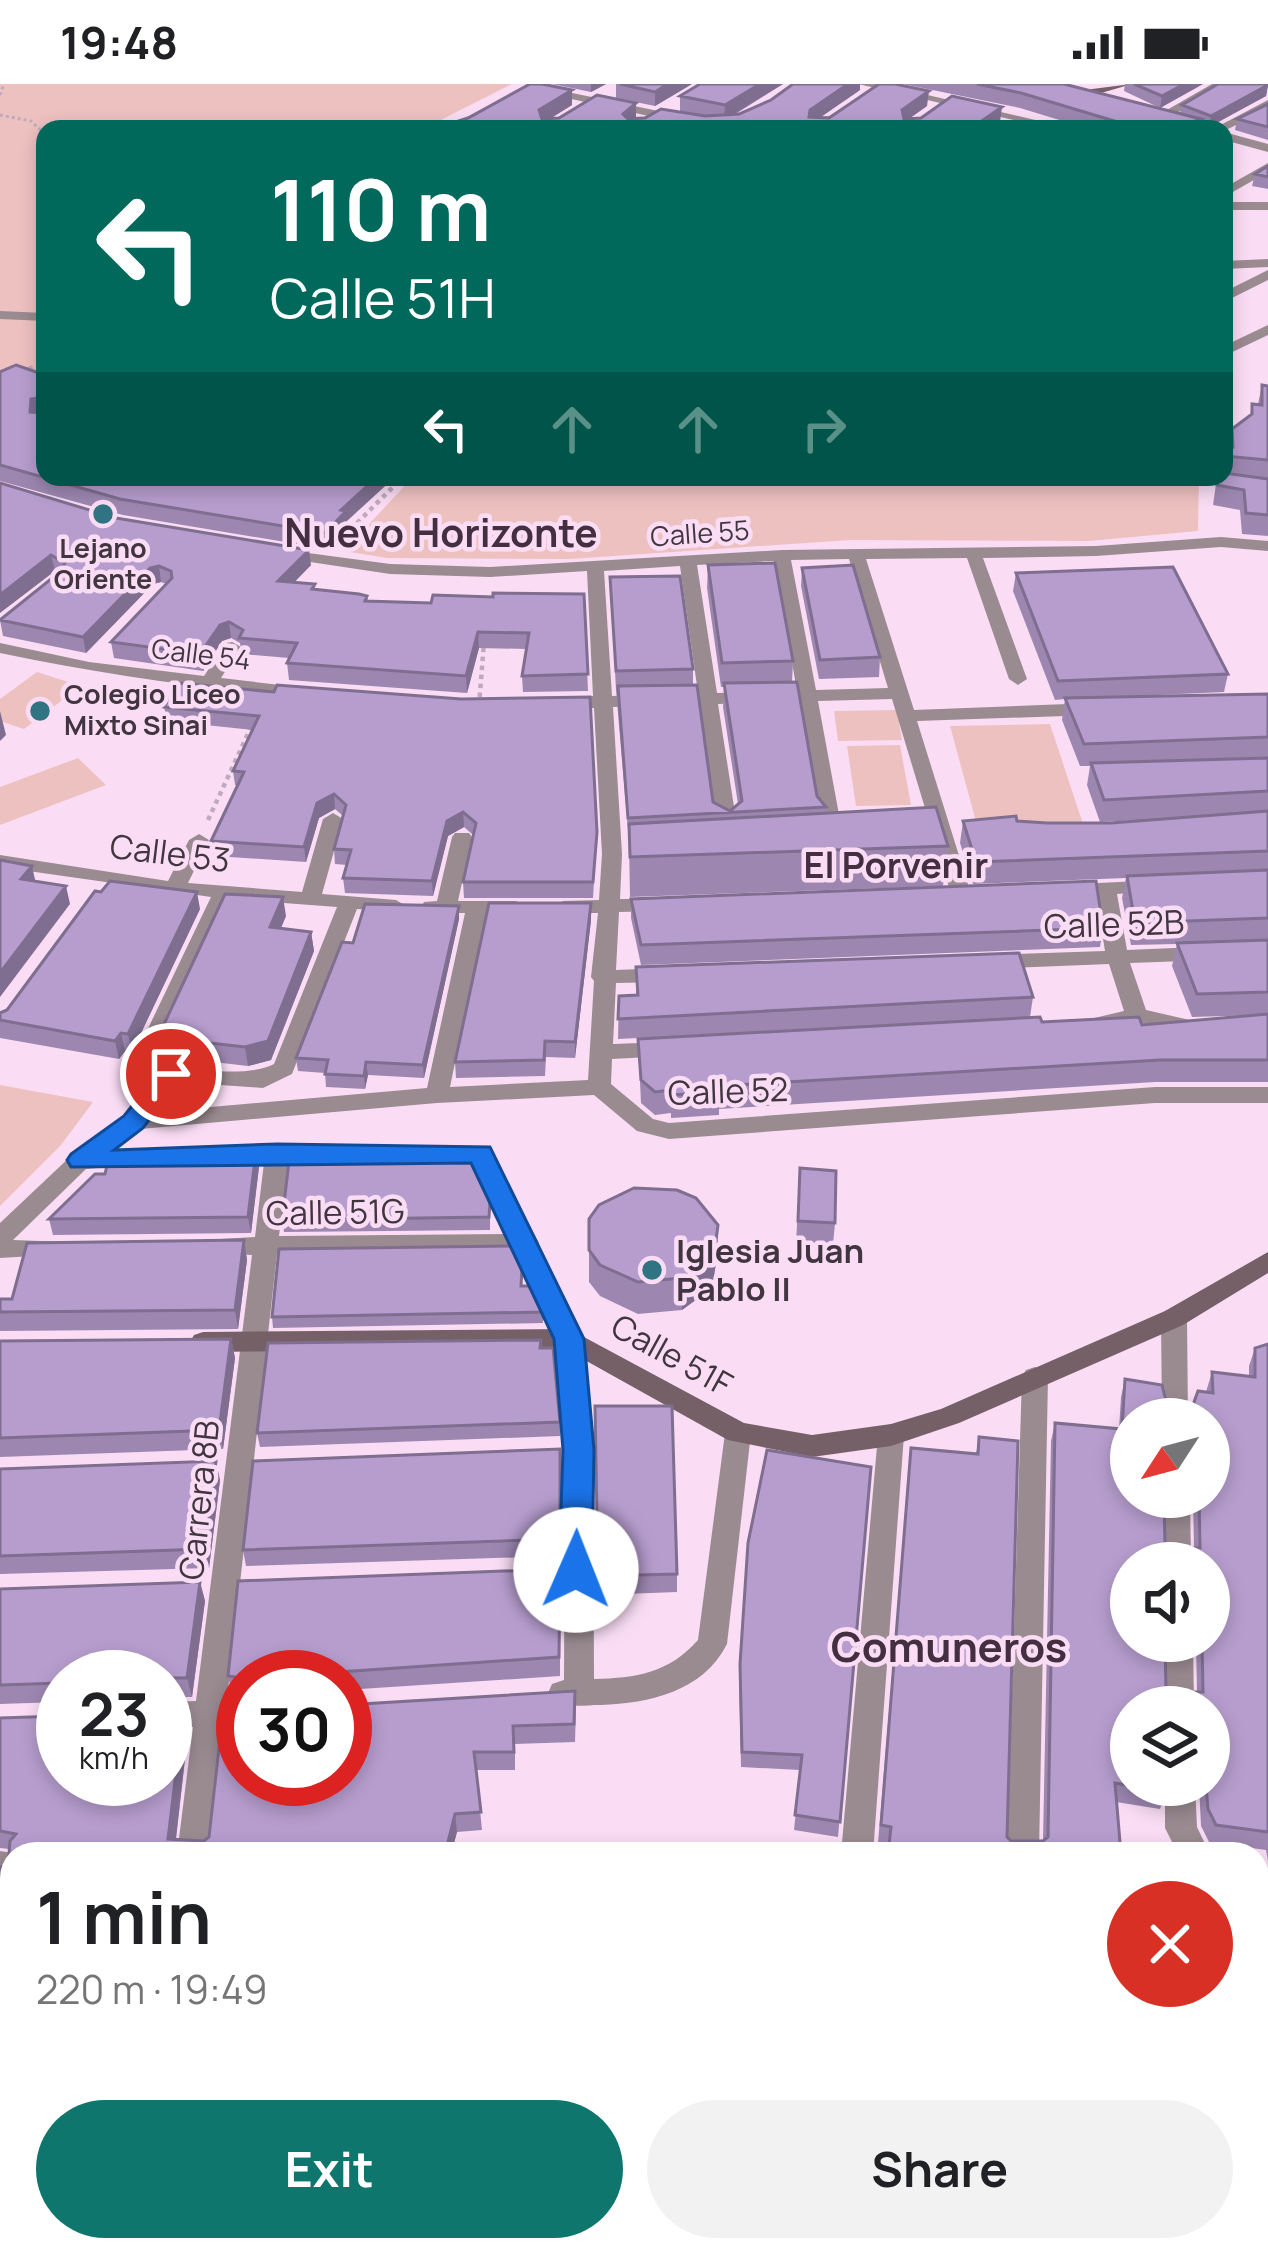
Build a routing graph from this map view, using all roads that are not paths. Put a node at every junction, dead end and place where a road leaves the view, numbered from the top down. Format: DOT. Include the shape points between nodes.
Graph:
graph roads {
  1 [pos="955,84"];
  2 [pos="1012,84"];
  3 [pos="1050,84"];
  4 [pos="1126,84"];
  5 [pos="1221,84"];
  6 [pos="535,86"];
  7 [pos="879,87"];
  8 [pos="1074,89"];
  9 [pos="864,91"];
  10 [pos="609,92"];
  11 [pos="595,101"];
  12 [pos="675,104"];
  13 [pos="935,104"];
  14 [pos="1268,104"];
  15 [pos="1115,106"];
  16 [pos="579,110"];
  17 [pos="1137,112"];
  18 [pos="658,115"];
  19 [pos="1026,117"];
  20 [pos="745,118"];
  21 [pos="1160,118"];
  22 [pos="649,120"];
  23 [pos="682,120"];
  24 [pos="742,120"];
  25 [pos="1020,120"];
  26 [pos="1036,120"];
  27 [pos="1166,120"];
  28 [pos="1233,125"];
  29 [pos="1233,136"];
  30 [pos="1268,148"];
  31 [pos="1268,166"];
  32 [pos="1233,187"];
  33 [pos="1233,206"];
  34 [pos="1268,206"];
  35 [pos="1268,263"];
  36 [pos="1233,265"];
  37 [pos="1268,274"];
  38 [pos="1233,293"];
  39 [pos="0,315"];
  40 [pos="36,317"];
  41 [pos="1268,329"];
  42 [pos="1233,347"];
  43 [pos="1268,545"];
  44 [pos="261,550"];
  45 [pos="973,552"];
  46 [pos="782,555"];
  47 [pos="857,556"];
  48 [pos="688,562"];
  49 [pos="595,567"];
  50 [pos="232,647"];
  51 [pos="0,649"];
  52 [pos="1018,679"];
  53 [pos="208,684"];
  54 [pos="902,693"];
  55 [pos="337,696"];
  56 [pos="808,696"];
  57 [pos="709,699"];
  58 [pos="540,703"];
  59 [pos="602,703"];
  60 [pos="1116,708"];
  61 [pos="909,716"];
  62 [pos="334,819"];
  63 [pos="830,820"];
  64 [pos="462,837"];
  65 [pos="199,840"];
  66 [pos="706,848"];
  67 [pos="636,853"];
  68 [pos="612,854"];
  69 [pos="0,861"];
  70 [pos="1175,885"];
  71 [pos="1105,887"];
  72 [pos="175,888"];
  73 [pos="1033,891"];
  74 [pos="223,893"];
  75 [pos="985,893"];
  76 [pos="961,894"];
  77 [pos="938,895"];
  78 [pos="310,901"];
  79 [pos="348,904"];
  80 [pos="680,904"];
  81 [pos="477,906"];
  82 [pos="610,907"];
  83 [pos="446,908"];
  84 [pos="1268,951"];
  85 [pos="1117,956"];
  86 [pos="953,963"];
  87 [pos="696,974"];
  88 [pos="602,977"];
  89 [pos="1137,1015"];
  90 [pos="1067,1027"];
  91 [pos="1232,1028"];
  92 [pos="692,1047"];
  93 [pos="598,1052"];
  94 [pos="171,1074"];
  95 [pos="599,1087"];
  96 [pos="436,1095"];
  97 [pos="1268,1095"];
  98 [pos="134,1122"];
  99 [pos="277,1153"];
  100 [pos="211,1155"];
  101 [pos="167,1157"];
  102 [pos="80,1160"];
  103 [pos="0,1238"];
  104 [pos="527,1243"];
  105 [pos="265,1246"];
  106 [pos="177,1247"];
  107 [pos="88,1248"];
  108 [pos="0,1249"];
  109 [pos="1268,1261"];
  110 [pos="1174,1318"];
  111 [pos="569,1339"];
  112 [pos="255,1340"];
  113 [pos="186,1342"];
  114 [pos="1036,1378"];
  115 [pos="1175,1398"];
  116 [pos="738,1433"];
  117 [pos="891,1435"];
  118 [pos="579,1693"];
  119 [pos="532,1695"];
  120 [pos="192,1714"];
  121 [pos="209,1714"];
  122 [pos="216,1714"];
  123 [pos="1180,1806"];
  124 [pos="195,1842"];
  125 [pos="857,1842"];
  126 [pos="1023,1842"];
  127 [pos="1188,1842"];
  1 -- 13 [label="street"];
  2 -- 8 [label="street"];
  3 -- 8 [label="street"];
  4 -- 8 [label="street"];
  5 -- 21 [label="street"];
  6 -- 11 [label="street"];
  7 -- 9 [label="street"];
  7 -- 13 [label="street"];
  8 -- 15 [label="street"];
  8 -- 19 [label="street"];
  10 -- 11 [label="street"];
  11 -- 16 [label="street"];
  11 -- 18 [label="street"];
  12 -- 18 [label="street"];
  13 -- 19 [label="street"];
  14 -- 28 [label="street"];
  17 -- 21 [label="street"];
  18 -- 22 [label="street"];
  18 -- 23 [label="street"];
  19 -- 25 [label="street"];
  19 -- 26 [label="street"];
  20 -- 24 [label="street"];
  21 -- 27 [label="street"];
  29 -- 30 [label="street"];
  31 -- 32 [label="street"];
  33 -- 34 [label="street"];
  35 -- 36 [label="street"];
  37 -- 38 [label="street"];
  39 -- 40 [label="street"];
  41 -- 42 [label="street"];
  43 -- 45 [label="street, Calle 55"];
  44 -- 49 [label="street, Calle 55" via="390,569"];
  45 -- 47 [label="street, Calle 55"];
  45 -- 52 [label="street"];
  46 -- 47 [label="street, Calle 55"];
  46 -- 48 [label="street, Calle 55"];
  46 -- 56 [label="street"];
  47 -- 54 [label="street"];
  48 -- 49 [label="street, Calle 55"];
  48 -- 57 [label="street"];
  49 -- 59 [label="street"];
  50 -- 53 [label="street"];
  51 -- 53 [label="street, Calle 54"];
  53 -- 55 [label="street, Calle 54"];
  54 -- 56 [label="street"];
  54 -- 61 [label="street"];
  56 -- 57 [label="street"];
  56 -- 63 [label="street"];
  57 -- 59 [label="street"];
  57 -- 66 [label="street" via="728,836"];
  58 -- 59 [label="street"];
  59 -- 68 [label="street"];
  60 -- 61 [label="street"];
  61 -- 76 [label="street" via="932,835"];
  62 -- 78 [label="street"];
  64 -- 83 [label="street"];
  65 -- 72 [label="street"];
  67 -- 68 [label="street"];
  68 -- 82 [label="street"];
  69 -- 72 [label="street, Calle 53" via="97,888"];
  70 -- 71 [label="street"];
  71 -- 73 [label="street"];
  71 -- 85 [label="street"];
  72 -- 74 [label="street, Calle 53"];
  74 -- 78 [label="street, Calle 53"];
  74 -- 94 [label="street" via="142,1064"];
  75 -- 76 [label="street"];
  76 -- 77 [label="street"];
  78 -- 79 [label="street, Calle 53"];
  79 -- 83 [label="street, Calle 53"];
  79 -- 94 [label="street" via="276,1077"];
  80 -- 82 [label="street, Calle 53"];
  81 -- 82 [label="street, Calle 53"];
  81 -- 83 [label="street, Calle 53"];
  81 -- 96 [label="street"];
  82 -- 88 [label="street"];
  84 -- 85 [label="street, Calle 52B"];
  85 -- 86 [label="street, Calle 52B"];
  85 -- 89 [label="street"];
  87 -- 88 [label="street"];
  88 -- 93 [label="street"];
  89 -- 90 [label="street"];
  89 -- 91 [label="street"];
  92 -- 93 [label="street"];
  93 -- 95 [label="street"];
  94 -- 98 [label="street"];
  95 -- 96 [label="street"];
  95 -- 97 [label="street, Calle 52" via="645,1124 669,1131 1155,1095"];
  96 -- 98 [label="street"];
  98 -- 102 [label="street"];
  99 -- 100 [label="street"];
  99 -- 104 [label="street" via="481,1154"];
  99 -- 105 [label="street, Carrera 8B"];
  101 -- 102 [label="street"];
  102 -- 103 [label="street"];
  104 -- 105 [label="street, Calle 51G"];
  104 -- 111 [label="street"];
  105 -- 106 [label="street, Calle 51G"];
  105 -- 112 [label="street, Carrera 8B"];
  107 -- 108 [label="street"];
  109 -- 110 [label="street, Calle 51F"];
  110 -- 114 [label="street, Calle 51F"];
  110 -- 115 [label="street"];
  111 -- 112 [label="street, Calle 51F"];
  111 -- 116 [label="street, Calle 51F"];
  111 -- 118 [label="street" via="564,1571"];
  112 -- 113 [label="street, Calle 51F"];
  112 -- 121 [label="street, Carrera 8B"];
  114 -- 117 [label="street, Calle 51F"];
  114 -- 126 [label="street"];
  116 -- 117 [label="street, Calle 51F" via="812,1446"];
  116 -- 118 [label="street" via="712,1644 695,1668 658,1687"];
  117 -- 125 [label="street"];
  118 -- 119 [label="street"];
  120 -- 121 [label="street"];
  121 -- 122 [label="street"];
  121 -- 124 [label="street, Carrera 8B"];
  123 -- 127 [label="street"];
}
